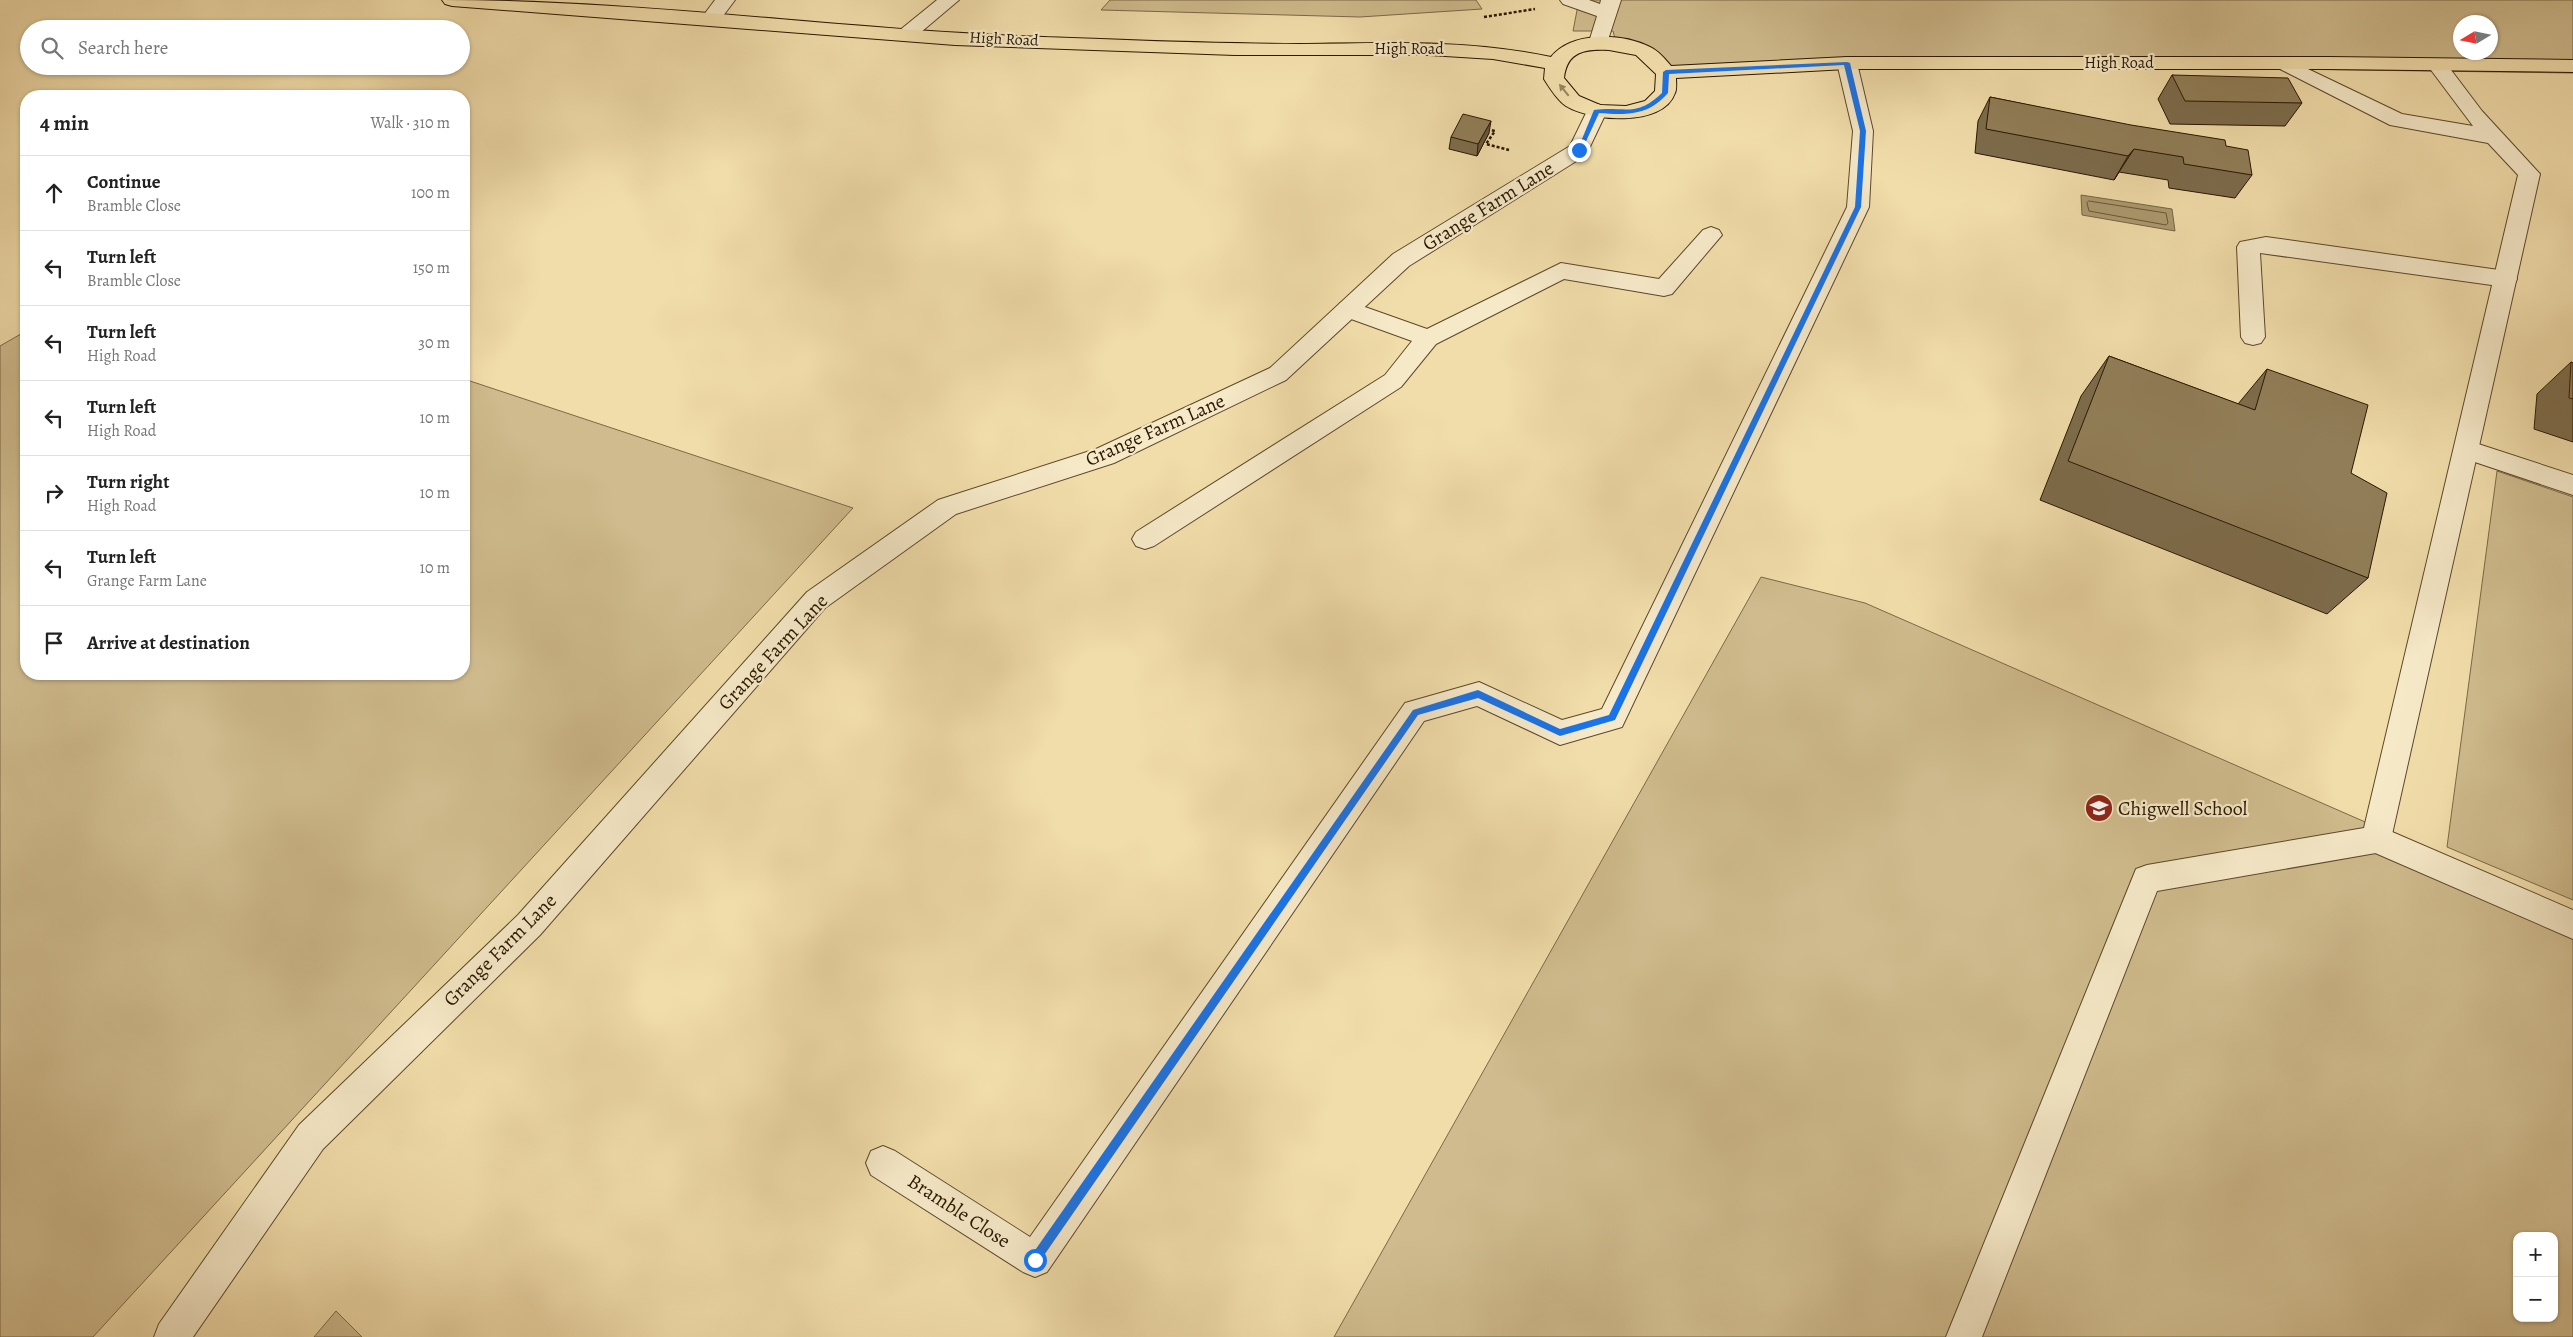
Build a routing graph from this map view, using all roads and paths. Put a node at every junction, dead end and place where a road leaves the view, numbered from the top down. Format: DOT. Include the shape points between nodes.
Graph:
graph roads {
  1 [pos="452,0"];
  2 [pos="725,0"];
  3 [pos="949,0"];
  4 [pos="1570,0"];
  5 [pos="1609,6"];
  6 [pos="710,20"];
  7 [pos="907,34"];
  8 [pos="1599,42"];
  9 [pos="1847,63"];
  10 [pos="2283,63"];
  11 [pos="1556,64"];
  12 [pos="2438,66"];
  13 [pos="2573,66"];
  14 [pos="1666,72"];
  15 [pos="1597,111"];
  16 [pos="1486,129"];
  17 [pos="2495,137"];
  18 [pos="1512,151"];
  19 [pos="1712,235"];
  20 [pos="2506,279"];
  21 [pos="1348,309"];
  22 [pos="2253,337"];
  23 [pos="1428,338"];
  24 [pos="2466,449"];
  25 [pos="2573,485"];
  26 [pos="1145,539"];
  27 [pos="2376,839"];
  28 [pos="2573,925"];
  29 [pos="883,1163"];
  30 [pos="172,1337"];
  31 [pos="1964,1337"];
  1 -- 6 [label="main road, High Road"];
  2 -- 6 [label="street"];
  3 -- 7 [label="street"];
  4 -- 5 [label="street"];
  5 -- 8 [label="street"];
  6 -- 7 [label="main road, High Road"];
  7 -- 11 [label="main road, High Road" via="1120,46 1462,49 1517,54"];
  8 -- 11 [label="main road" via="1569,51"];
  8 -- 14 [label="main road" via="1616,43 1645,52"];
  9 -- 10 [label="main road, High Road"];
  9 -- 14 [label="main road, High Road"];
  9 -- 29 [label="street, Bramble Close" via="1863,131 1858,207 1612,718 1560,733 1478,694 1416,712 1035,1260"];
  10 -- 12 [label="main road, High Road"];
  10 -- 17 [label="street" via="2397,120"];
  15 -- 11 [label="main road, one-way" via="1572,101 1554,79"];
  12 -- 13 [label="main road, High Road"];
  12 -- 17 [label="street"];
  14 -- 15 [label="main road" via="1665,93 1652,106 1626,113"];
  15 -- 21 [label="street, Grange Farm Lane" via="1579,150 1401,260"];
  16 -- 18 [label="path" via="1495,131 1486,144"];
  17 -- 20 [label="street" via="2529,174"];
  19 -- 23 [label="street" via="1664,288 1561,271"];
  20 -- 22 [label="street" via="2266,245 2248,247"];
  20 -- 24 [label="street"];
  21 -- 23 [label="street"];
  21 -- 30 [label="street, Grange Farm Lane" via="1278,374 1105,456 948,507 816,600 529,926 311,1137"];
  23 -- 26 [label="street" via="1393,381"];
  24 -- 25 [label="street"];
  24 -- 27 [label="street"];
  27 -- 28 [label="street"];
  27 -- 31 [label="street" via="2147,878"];
}
